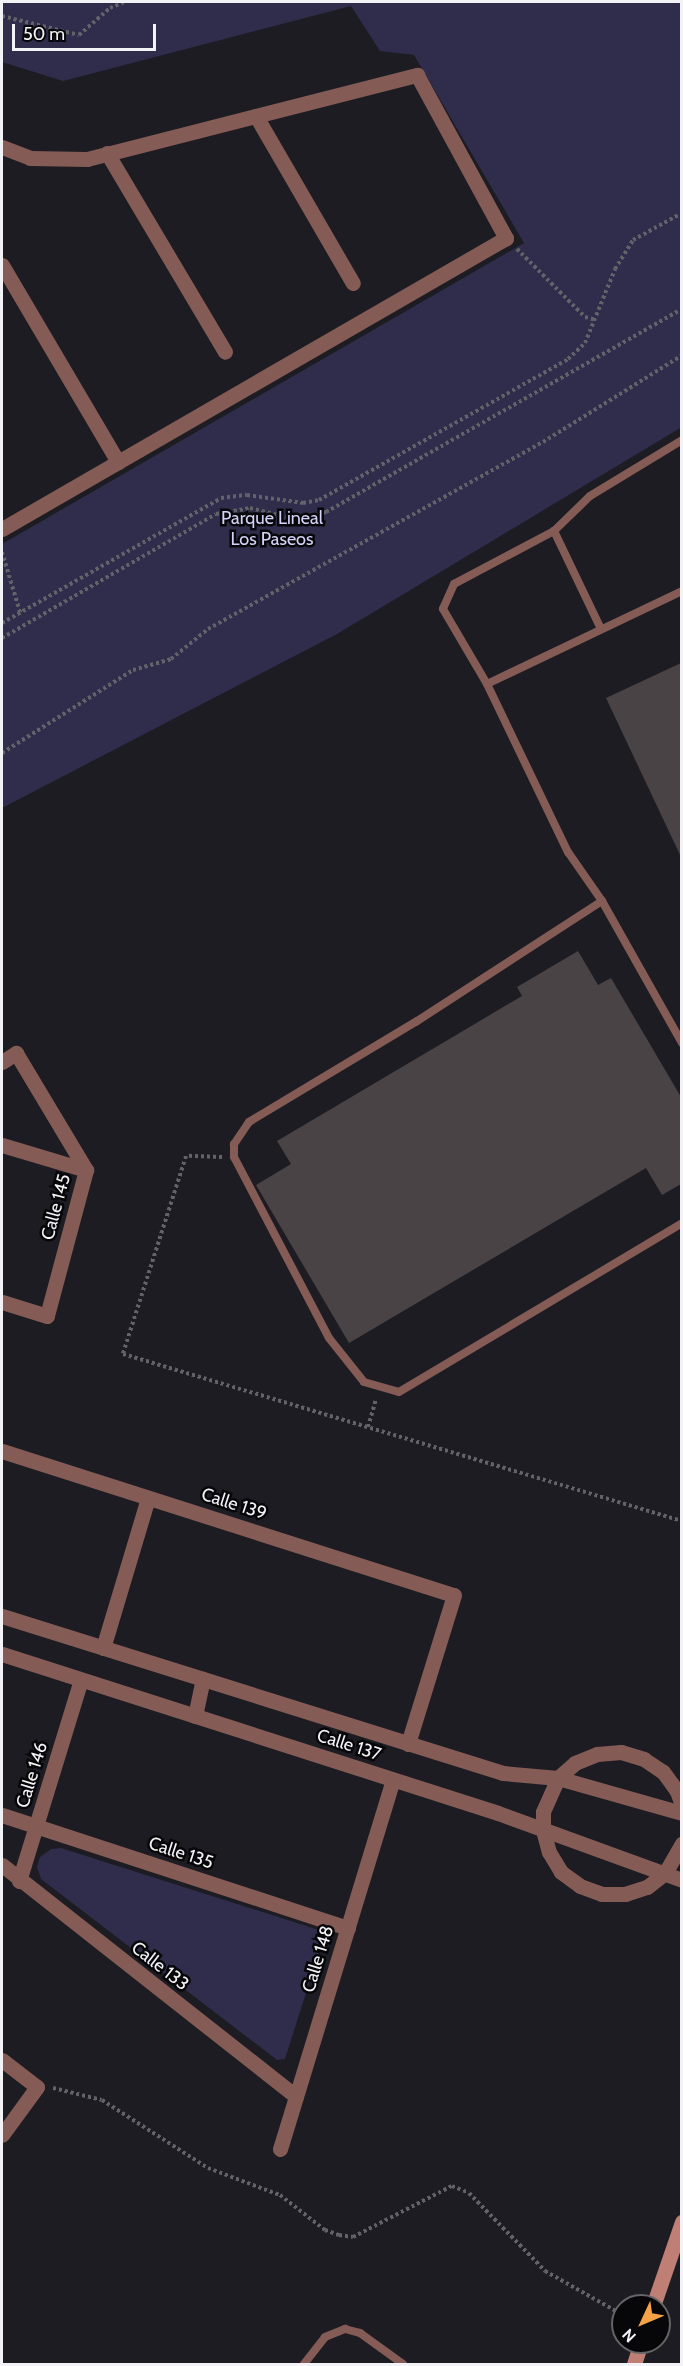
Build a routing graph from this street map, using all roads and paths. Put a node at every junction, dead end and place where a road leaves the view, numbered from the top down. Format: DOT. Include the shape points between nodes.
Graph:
graph roads {
  1 [pos="124,2"];
  2 [pos="2,16"];
  3 [pos="256,116"];
  4 [pos="2,149"];
  5 [pos="107,153"];
  6 [pos="681,213"];
  7 [pos="506,238"];
  8 [pos="2,265"];
  9 [pos="353,283"];
  10 [pos="681,309"];
  11 [pos="596,320"];
  12 [pos="225,352"];
  13 [pos="681,355"];
  14 [pos="681,440"];
  15 [pos="118,462"];
  16 [pos="2,529"];
  17 [pos="554,531"];
  18 [pos="2,552"];
  19 [pos="681,591"];
  20 [pos="20,612"];
  21 [pos="2,623"];
  22 [pos="601,629"];
  23 [pos="2,638"];
  24 [pos="487,684"];
  25 [pos="2,753"];
  26 [pos="602,901"];
  27 [pos="681,1043"];
  28 [pos="2,1062"];
  29 [pos="2,1145"];
  30 [pos="234,1157"];
  31 [pos="86,1170"];
  32 [pos="681,1223"];
  33 [pos="2,1302"];
  34 [pos="380,1387"];
  35 [pos="368,1427"];
  36 [pos="2,1452"];
  37 [pos="148,1498"];
  38 [pos="681,1521"];
  39 [pos="2,1616"];
  40 [pos="103,1648"];
  41 [pos="2,1654"];
  42 [pos="203,1679"];
  43 [pos="81,1680"];
  44 [pos="195,1716"];
  45 [pos="408,1744"];
  46 [pos="558,1778"];
  47 [pos="393,1780"];
  48 [pos="681,1805"];
  49 [pos="681,1813"];
  50 [pos="2,1815"];
  51 [pos="38,1826"];
  52 [pos="543,1830"];
  53 [pos="681,1843"];
  54 [pos="2,1865"];
  55 [pos="665,1873"];
  56 [pos="681,1880"];
  57 [pos="19,1881"];
  58 [pos="348,1928"];
  59 [pos="2,2060"];
  60 [pos="37,2087"];
  61 [pos="296,2096"];
  62 [pos="2,2135"];
  63 [pos="280,2149"];
  64 [pos="681,2222"];
  65 [pos="657,2294"];
  66 [pos="611,2308"];
  67 [pos="303,2364"];
  68 [pos="403,2364"];
  1 -- 2 [label="path" via="110,8 80,35"];
  3 -- 5 [label="street"];
  3 -- 7 [label="street" via="417,75"];
  3 -- 9 [label="street"];
  4 -- 5 [label="street" via="30,158 87,159"];
  5 -- 12 [label="street"];
  6 -- 11 [label="path" via="633,240 615,268"];
  7 -- 11 [label="path" via="585,317"];
  7 -- 15 [label="street"];
  8 -- 15 [label="street"];
  10 -- 23 [label="path" via="326,512 294,519 250,508 216,514"];
  11 -- 20 [label="path" via="585,343 568,359 325,497 303,503 247,495 221,498"];
  13 -- 25 [label="path" via="543,442 208,629 171,659 133,670"];
  14 -- 17 [label="lane" via="590,496"];
  15 -- 16 [label="street"];
  17 -- 22 [label="lane"];
  17 -- 24 [label="lane" via="454,584 443,609"];
  18 -- 20 [label="path"];
  19 -- 22 [label="lane"];
  20 -- 21 [label="path"];
  22 -- 24 [label="lane"];
  24 -- 26 [label="lane" via="568,852"];
  26 -- 27 [label="lane"];
  26 -- 30 [label="lane" via="417,1021 249,1122 234,1143"];
  28 -- 31 [label="street, Calle 145" via="16,1053"];
  29 -- 31 [label="street"];
  30 -- 34 [label="lane" via="328,1338 364,1382"];
  30 -- 35 [label="path" via="186,1156 123,1354"];
  31 -- 33 [label="street, Calle 145" via="47,1316"];
  32 -- 34 [label="lane" via="409,1387 399,1392"];
  34 -- 35 [label="path"];
  35 -- 38 [label="path"];
  36 -- 37 [label="street, Calle 139"];
  37 -- 40 [label="street"];
  37 -- 45 [label="street, Calle 139" via="454,1595"];
  39 -- 40 [label="street, Calle 137"];
  40 -- 42 [label="street, Calle 137"];
  41 -- 43 [label="street, Calle 137"];
  42 -- 44 [label="street"];
  42 -- 45 [label="street, Calle 137"];
  43 -- 44 [label="street, Calle 137"];
  43 -- 51 [label="street, Calle 146"];
  44 -- 47 [label="street, Calle 137"];
  45 -- 46 [label="street, Calle 137" via="503,1773"];
  46 -- 48 [label="street" via="586,1758 621,1752 644,1759 663,1772 677,1791"];
  46 -- 49 [label="street, Calle 137"];
  46 -- 52 [label="street" via="543,1812"];
  47 -- 52 [label="street, Calle 137"];
  47 -- 58 [label="street, Calle 148"];
  50 -- 51 [label="street, Calle 135"];
  51 -- 57 [label="street, Calle 146"];
  51 -- 58 [label="street, Calle 135"];
  52 -- 55 [label="street, Calle 137"];
  52 -- 55 [label="street" via="549,1852 561,1872 580,1886 602,1894 625,1894 646,1887"];
  53 -- 55 [label="street"];
  54 -- 57 [label="street, Calle 133"];
  55 -- 56 [label="street, Calle 137"];
  57 -- 61 [label="street, Calle 133"];
  58 -- 61 [label="street, Calle 148"];
  59 -- 60 [label="street"];
  60 -- 62 [label="street"];
  60 -- 66 [label="path" via="72,2090 102,2100 208,2168 280,2194 326,2230 339,2235 352,2237 452,2187 470,2193 545,2271"];
  61 -- 63 [label="street, Calle 148"];
  64 -- 65 [label="main road"];
  67 -- 68 [label="lane" via="325,2337 345,2329 360,2333"];
}
